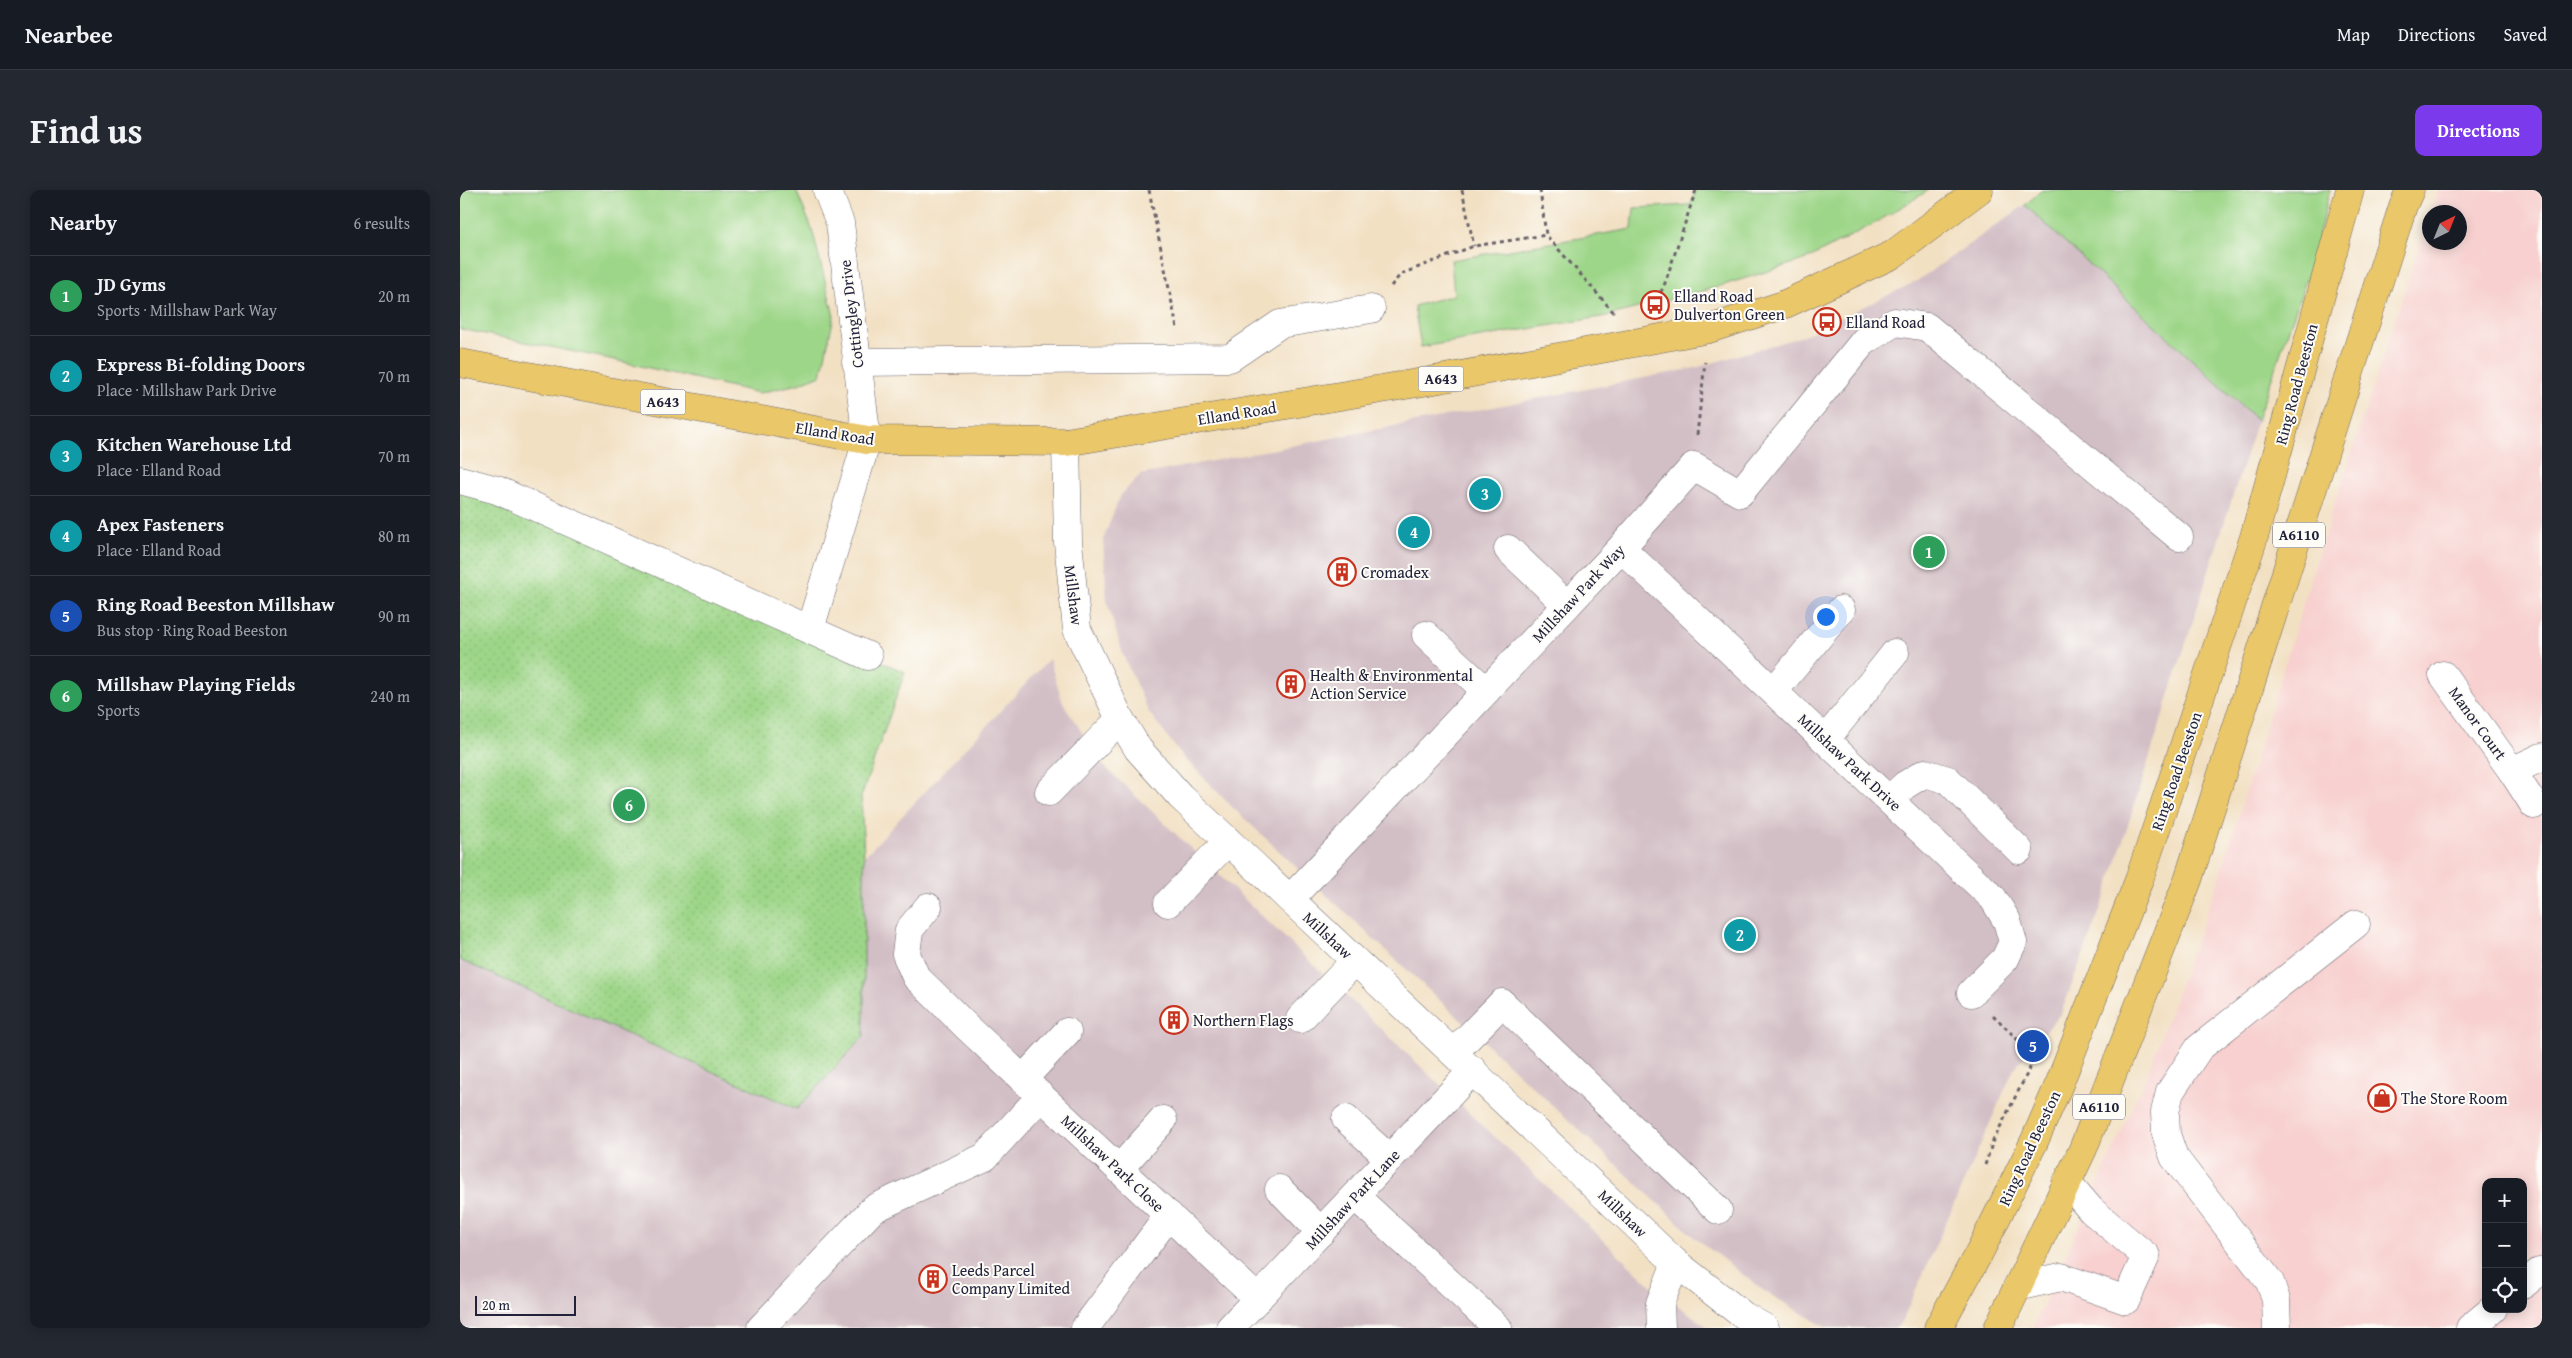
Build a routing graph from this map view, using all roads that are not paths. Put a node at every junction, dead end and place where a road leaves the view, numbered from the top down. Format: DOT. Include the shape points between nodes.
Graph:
graph roads {
  1 [pos="827,190"];
  2 [pos="1979,190"];
  3 [pos="2350,190"];
  4 [pos="2410,190"];
  5 [pos="1371,309"];
  6 [pos="856,362"];
  7 [pos="460,363"];
  8 [pos="867,440"];
  9 [pos="1066,442"];
  10 [pos="460,480"];
  11 [pos="2180,537"];
  12 [pos="1621,548"];
  13 [pos="1508,549"];
  14 [pos="1567,605"];
  15 [pos="1841,610"];
  16 [pos="810,629"];
  17 [pos="1426,635"];
  18 [pos="1896,653"];
  19 [pos="868,656"];
  20 [pos="2443,676"];
  21 [pos="1486,691"];
  22 [pos="1774,691"];
  23 [pos="1120,719"];
  24 [pos="1826,739"];
  25 [pos="2542,757"];
  26 [pos="2512,770"];
  27 [pos="1049,792"];
  28 [pos="1890,799"];
  29 [pos="2534,805"];
  30 [pos="1228,842"];
  31 [pos="2019,850"];
  32 [pos="1290,899"];
  33 [pos="1168,903"];
  34 [pos="928,907"];
  35 [pos="2356,924"];
  36 [pos="1354,960"];
  37 [pos="1971,993"];
  38 [pos="1300,1020"];
  39 [pos="1066,1032"];
  40 [pos="1464,1061"];
  41 [pos="1032,1088"];
  42 [pos="1346,1119"];
  43 [pos="1163,1120"];
  44 [pos="1390,1159"];
  45 [pos="1119,1169"];
  46 [pos="2067,1182"];
  47 [pos="1278,1190"];
  48 [pos="1355,1196"];
  49 [pos="1718,1210"];
  50 [pos="1168,1215"];
  51 [pos="1321,1232"];
  52 [pos="1676,1263"];
  53 [pos="2018,1286"];
  54 [pos="1258,1299"];
  55 [pos="2488,1313"];
  56 [pos="1754,1322"];
  57 [pos="761,1328"];
  58 [pos="1085,1328"];
  59 [pos="1230,1328"];
  60 [pos="1498,1328"];
  61 [pos="1661,1328"];
  62 [pos="1938,1328"];
  63 [pos="1998,1328"];
  64 [pos="2277,1328"];
  65 [pos="2470,1328"];
  1 -- 6 [label="street, Cottingley Drive" via="840,223"];
  2 -- 9 [label="main road, Elland Road / A643" via="1892,255 1783,305 1709,329 1429,381"];
  3 -- 62 [label="main road, Ring Road Beeston / A6110" via="2251,546 2139,880 2034,1142 1982,1249"];
  4 -- 46 [label="main road, A6110" via="2188,880"];
  5 -- 6 [label="street" via="1280,324 1230,358"];
  6 -- 8 [label="street, Cottingley Drive"];
  7 -- 8 [label="main road, Elland Road / A643"];
  8 -- 9 [label="main road, Elland Road / A643"];
  8 -- 16 [label="street"];
  9 -- 23 [label="street, Millshaw" via="1068,542 1077,629"];
  10 -- 16 [label="street" via="497,490"];
  11 -- 12 [label="street, Millshaw Park Way" via="1927,327 1895,322 1864,341 1740,493 1694,466"];
  12 -- 14 [label="street, Millshaw Park Way"];
  12 -- 22 [label="street, Millshaw Park Drive"];
  13 -- 14 [label="street"];
  14 -- 21 [label="street, Millshaw Park Way"];
  15 -- 22 [label="street"];
  16 -- 19 [label="street"];
  17 -- 21 [label="street"];
  18 -- 24 [label="street"];
  20 -- 26 [label="street, Manor Court"];
  21 -- 32 [label="street, Millshaw Park Way"];
  22 -- 24 [label="street, Millshaw Park Drive"];
  23 -- 27 [label="street"];
  23 -- 30 [label="street, Millshaw" via="1138,749 1180,796"];
  24 -- 28 [label="street, Millshaw Park Drive"];
  25 -- 26 [label="street, Manor Court"];
  26 -- 29 [label="street, Manor Court"];
  28 -- 31 [label="street" via="1925,773 1948,780"];
  28 -- 37 [label="street, Millshaw Park Drive" via="1992,898 2008,921 2013,942 2005,959"];
  30 -- 32 [label="street, Millshaw"];
  30 -- 33 [label="street"];
  32 -- 36 [label="street, Millshaw"];
  34 -- 41 [label="street, Millshaw Park Close" via="909,930 906,954 916,976"];
  35 -- 64 [label="street" via="2199,1048 2170,1092 2166,1112 2166,1134 2174,1157 2270,1282 2276,1300"];
  36 -- 38 [label="street"];
  36 -- 40 [label="street, Millshaw"];
  39 -- 41 [label="street"];
  40 -- 44 [label="street, Millshaw Park Lane"];
  40 -- 49 [label="street, Millshaw Park Lane" via="1502,1004"];
  40 -- 52 [label="street, Millshaw"];
  41 -- 45 [label="street, Millshaw Park Close"];
  41 -- 57 [label="street" via="985,1157 873,1209"];
  42 -- 44 [label="street"];
  43 -- 45 [label="street"];
  44 -- 48 [label="street, Millshaw Park Lane"];
  45 -- 50 [label="street, Millshaw Park Close"];
  46 -- 53 [label="main road, A6110"];
  46 -- 53 [label="street" via="2091,1210 2146,1256 2126,1300 2061,1277"];
  47 -- 51 [label="street"];
  48 -- 51 [label="street, Millshaw Park Lane"];
  48 -- 60 [label="street"];
  50 -- 54 [label="street, Millshaw Park Close"];
  50 -- 58 [label="street"];
  51 -- 54 [label="street, Millshaw Park Lane"];
  52 -- 56 [label="street, Millshaw"];
  52 -- 61 [label="street" via="1660,1303"];
  53 -- 63 [label="main road, A6110"];
  54 -- 59 [label="street, Millshaw Park Lane"];
  55 -- 65 [label="street"];
}
